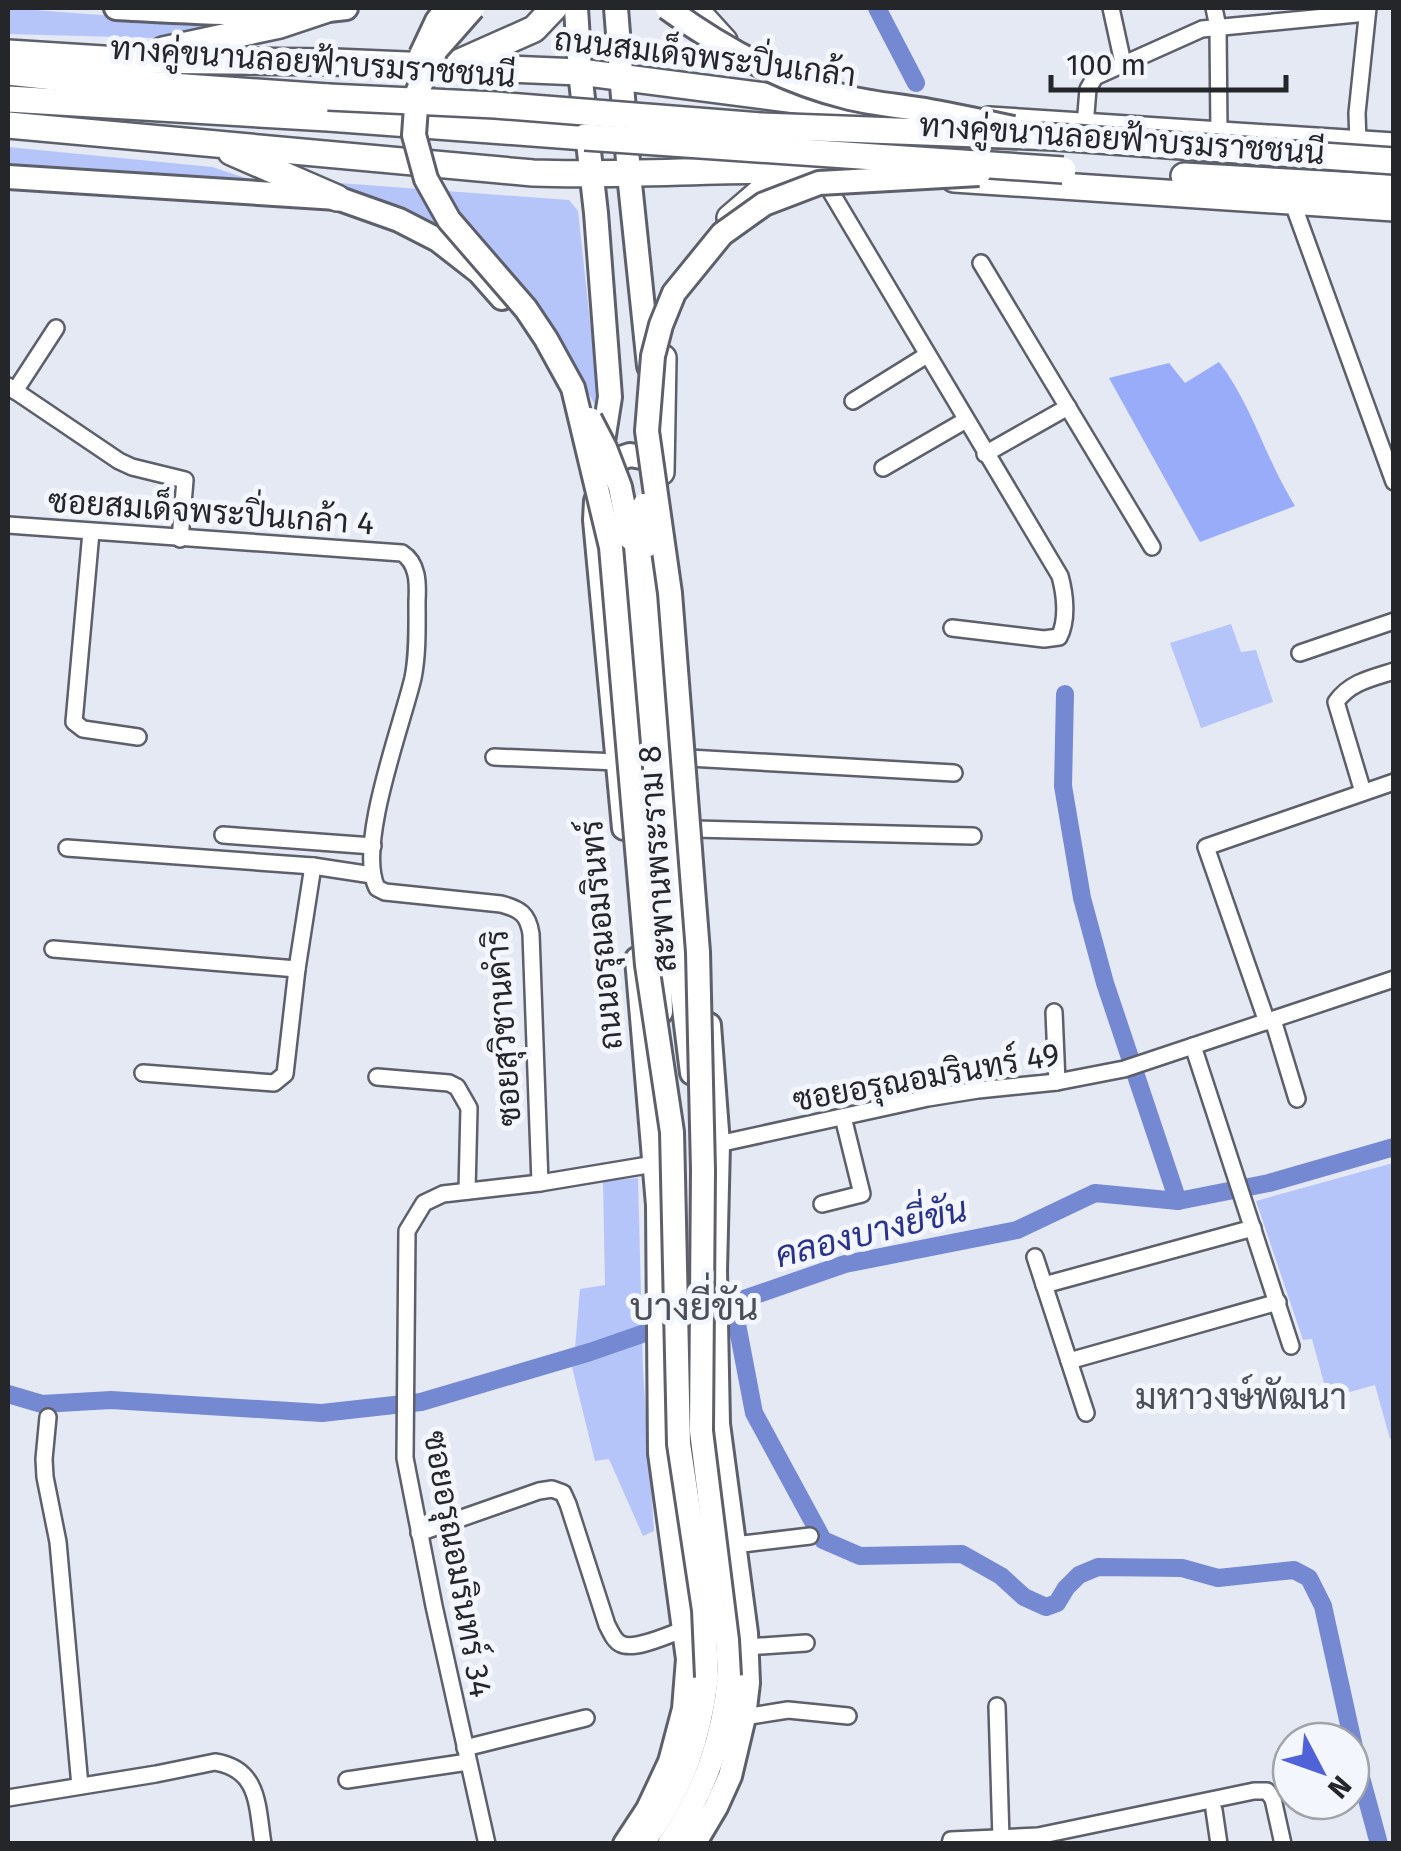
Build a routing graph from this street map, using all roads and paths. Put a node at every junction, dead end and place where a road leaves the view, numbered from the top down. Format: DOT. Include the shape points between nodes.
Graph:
graph roads {
  1 [pos="116,8"];
  2 [pos="447,8"];
  3 [pos="473,8"];
  4 [pos="554,8"];
  5 [pos="576,8"];
  6 [pos="616,8"];
  7 [pos="668,8"];
  8 [pos="694,8"];
  9 [pos="1111,8"];
  10 [pos="1214,8"];
  11 [pos="336,9"];
  12 [pos="1367,10"];
  13 [pos="1218,27"];
  14 [pos="8,52"];
  15 [pos="120,60"];
  16 [pos="1124,62"];
  17 [pos="451,66"];
  18 [pos="8,72"];
  19 [pos="580,72"];
  20 [pos="622,76"];
  21 [pos="417,93"];
  22 [pos="8,98"];
  23 [pos="810,102"];
  24 [pos="328,107"];
  25 [pos="905,114"];
  26 [pos="8,125"];
  27 [pos="1086,126"];
  28 [pos="1219,134"];
  29 [pos="1055,136"];
  30 [pos="208,143"];
  31 [pos="1383,149"];
  32 [pos="788,169"];
  33 [pos="817,170"];
  34 [pos="1063,170"];
  35 [pos="629,174"];
  36 [pos="591,175"];
  37 [pos="900,176"];
  38 [pos="8,177"];
  39 [pos="1394,188"];
  40 [pos="337,198"];
  41 [pos="1292,201"];
  42 [pos="1394,208"];
  43 [pos="981,263"];
  44 [pos="56,328"];
  45 [pos="927,355"];
  46 [pos="11,388"];
  47 [pos="573,388"];
  48 [pos="853,400"];
  49 [pos="1068,407"];
  50 [pos="966,420"];
  51 [pos="647,432"];
  52 [pos="986,454"];
  53 [pos="883,468"];
  54 [pos="661,472"];
  55 [pos="598,478"];
  56 [pos="1394,482"];
  57 [pos="595,520"];
  58 [pos="8,526"];
  59 [pos="91,532"];
  60 [pos="180,539"];
  61 [pos="1152,547"];
  62 [pos="1394,622"];
  63 [pos="952,628"];
  64 [pos="1300,653"];
  65 [pos="1394,671"];
  66 [pos="138,737"];
  67 [pos="494,757"];
  68 [pos="688,758"];
  69 [pos="618,762"];
  70 [pos="954,773"];
  71 [pos="1394,782"];
  72 [pos="1363,792"];
  73 [pos="694,829"];
  74 [pos="223,834"];
  75 [pos="973,836"];
  76 [pos="373,846"];
  77 [pos="67,848"];
  78 [pos="313,866"];
  79 [pos="372,875"];
  80 [pos="53,949"];
  81 [pos="669,960"];
  82 [pos="297,968"];
  83 [pos="1394,980"];
  84 [pos="1054,1012"];
  85 [pos="1270,1021"];
  86 [pos="1193,1046"];
  87 [pos="143,1072"];
  88 [pos="377,1078"];
  89 [pos="1057,1082"];
  90 [pos="1297,1099"];
  91 [pos="843,1117"];
  92 [pos="718,1144"];
  93 [pos="654,1164"];
  94 [pos="540,1183"];
  95 [pos="467,1191"];
  96 [pos="822,1204"];
  97 [pos="658,1205"];
  98 [pos="715,1220"];
  99 [pos="1253,1228"];
  100 [pos="1035,1257"];
  101 [pos="1044,1285"];
  102 [pos="1278,1302"];
  103 [pos="1291,1346"];
  104 [pos="1069,1361"];
  105 [pos="1086,1413"];
  106 [pos="48,1417"];
  107 [pos="419,1534"];
  108 [pos="810,1536"];
  109 [pos="734,1545"];
  110 [pos="685,1629"];
  111 [pos="806,1643"];
  112 [pos="747,1647"];
  113 [pos="997,1706"];
  114 [pos="848,1716"];
  115 [pos="744,1717"];
  116 [pos="586,1718"];
  117 [pos="466,1755"];
  118 [pos="346,1780"];
  119 [pos="80,1786"];
  120 [pos="8,1798"];
  121 [pos="1214,1810"];
  122 [pos="1002,1839"];
  123 [pos="951,1841"];
  124 [pos="263,1844"];
  125 [pos="487,1844"];
  126 [pos="625,1844"];
  127 [pos="642,1844"];
  128 [pos="670,1844"];
  129 [pos="694,1844"];
  130 [pos="1220,1844"];
  131 [pos="1283,1844"];
  1 -- 11 [label="main road" via="215,14"];
  2 -- 21 [label="main road, bridge" via="420,58"];
  3 -- 21 [label="main road, สะพานพระราม 8, bridge" via="436,50"];
  4 -- 17 [label="main road" via="534,30"];
  5 -- 19 [label="main road, ถนนอรุณอมรินทร์"];
  6 -- 20 [label="main road"];
  7 -- 29 [label="main road, bridge" via="766,68 847,98"];
  8 -- 23 [label="main road" via="756,69"];
  9 -- 16 [label="street"];
  10 -- 13 [label="street"];
  11 -- 15 [label="main road"];
  12 -- 13 [label="street"];
  12 -- 31 [label="street" via="1358,113"];
  13 -- 16 [label="street"];
  13 -- 28 [label="street"];
  14 -- 15 [label="main road, ถนนสมเด็จพระปิ่นเกล้า"];
  15 -- 17 [label="main road, ถนนสมเด็จพระปิ่นเกล้า"];
  16 -- 27 [label="street" via="1095,77"];
  17 -- 19 [label="main road, ถนนสมเด็จพระปิ่นเกล้า"];
  18 -- 24 [label="main road, ทางคู่ขนานลอยฟ้าบรมราชชนนี"];
  19 -- 20 [label="main road, ถนนสมเด็จพระปิ่นเกล้า"];
  19 -- 36 [label="main road, ถนนอรุณอมรินทร์"];
  20 -- 23 [label="main road, ถนนสมเด็จพระปิ่นเกล้า"];
  20 -- 35 [label="main road"];
  21 -- 47 [label="main road, สะพานพระราม 8, bridge" via="414,136 426,180 450,220 526,309"];
  22 -- 24 [label="main road, ทางคู่ขนานลอยฟ้าบรมราชชนนี"];
  23 -- 25 [label="main road, ถนนสมเด็จพระปิ่นเกล้า"];
  24 -- 29 [label="main road, ทางคู่ขนานลอยฟ้าบรมราชชนนี, bridge" via="511,106 761,126"];
  24 -- 34 [label="main road, ทางคู่ขนานลอยฟ้าบรมราชชนนี, bridge"];
  25 -- 27 [label="main road, ถนนสมเด็จพระปิ่นเกล้า"];
  25 -- 37 [label="main road" via="877,128 872,144 875,162"];
  26 -- 30 [label="main road"];
  27 -- 28 [label="main road, ถนนสมเด็จพระปิ่นเกล้า"];
  28 -- 31 [label="main road, ถนนสมเด็จพระปิ่นเกล้า"];
  29 -- 31 [label="main road, ทางคู่ขนานลอยฟ้าบรมราชชนนี, bridge"];
  30 -- 36 [label="main road"];
  30 -- 40 [label="main road"];
  32 -- 33 [label="main road"];
  32 -- 35 [label="main road"];
  32 -- 54 [label="main road" via="718,228 676,298 664,350"];
  33 -- 37 [label="main road"];
  33 -- 45 [label="street"];
  34 -- 39 [label="main road, ทางคู่ขนานลอยฟ้าบรมราชชนนี"];
  34 -- 51 [label="main road, สะพานพระราม 8, bridge" via="818,183 741,218 674,293 653,356"];
  35 -- 36 [label="main road"];
  35 -- 54 [label="main road"];
  36 -- 55 [label="main road, ถนนอรุณอมรินทร์" via="610,398"];
  37 -- 41 [label="main road"];
  38 -- 40 [label="main road"];
  40 -- 57 [label="main road" via="438,240 479,272 524,323 548,356 569,410"];
  41 -- 42 [label="main road"];
  41 -- 56 [label="street"];
  43 -- 49 [label="street"];
  44 -- 46 [label="street"];
  45 -- 48 [label="street"];
  45 -- 50 [label="street"];
  46 -- 60 [label="street" via="119,461 184,480"];
  47 -- 81 [label="main road, bridge" via="620,488 630,538 658,900"];
  47 -- 127 [label="main road, สะพานพระราม 8, bridge" via="610,547 647,965 672,1132 679,1444 706,1645 705,1692 691,1755 678,1789"];
  49 -- 52 [label="street"];
  49 -- 61 [label="street"];
  50 -- 52 [label="street"];
  50 -- 53 [label="street"];
  51 -- 81 [label="main road, bridge" via="644,514"];
  51 -- 128 [label="main road, สะพานพระราม 8, bridge" via="670,592 698,952 702,1431 729,1676 709,1772"];
  52 -- 63 [label="street" via="1060,576 1063,632 1053,639"];
  54 -- 55 [label="main road" via="648,458 630,455 609,462"];
  54 -- 68 [label="main road"];
  55 -- 57 [label="main road, ถนนอรุณอมรินทร์"];
  57 -- 69 [label="main road, ถนนอรุณอมรินทร์"];
  58 -- 59 [label="street, ซอยสมเด็จพระปิ่นเกล้า 4"];
  59 -- 60 [label="street, ซอยสมเด็จพระปิ่นเกล้า 4"];
  59 -- 66 [label="street" via="74,722"];
  60 -- 76 [label="street, ซอยสมเด็จพระปิ่นเกล้า 4" via="410,558 418,594 414,675 382,787"];
  62 -- 64 [label="street"];
  65 -- 72 [label="street" via="1354,684 1336,702"];
  67 -- 69 [label="street"];
  68 -- 70 [label="street"];
  68 -- 73 [label="main road"];
  69 -- 93 [label="main road, ถนนอรุณอมรินทร์"];
  71 -- 72 [label="street"];
  72 -- 85 [label="street" via="1206,847"];
  73 -- 75 [label="street"];
  73 -- 92 [label="main road"];
  74 -- 76 [label="street"];
  76 -- 79 [label="street"];
  77 -- 78 [label="street"];
  78 -- 79 [label="street"];
  78 -- 82 [label="street"];
  79 -- 94 [label="street, ซอยสุวิชานดำริ" via="385,892 502,904 526,916"];
  80 -- 82 [label="street"];
  81 -- 97 [label="main road"];
  81 -- 98 [label="main road"];
  82 -- 87 [label="street" via="280,1079"];
  83 -- 85 [label="street, ซอยอรุณอมรินทร์ 49"];
  84 -- 89 [label="street"];
  85 -- 86 [label="street, ซอยอรุณอมรินทร์ 49"];
  85 -- 90 [label="street"];
  86 -- 89 [label="street, ซอยอรุณอมรินทร์ 49"];
  86 -- 99 [label="street"];
  88 -- 95 [label="street" via="457,1087 469,1108"];
  89 -- 91 [label="street, ซอยอรุณอมรินทร์ 49" via="928,1098"];
  91 -- 92 [label="street, ซอยอรุณอมรินทร์ 49"];
  91 -- 96 [label="street" via="862,1194"];
  92 -- 98 [label="main road"];
  93 -- 94 [label="street"];
  93 -- 97 [label="main road, ถนนอรุณอมรินทร์"];
  94 -- 95 [label="street"];
  95 -- 107 [label="street, ซอยอรุณอมรินทร์ 34" via="424,1204 407,1232 405,1458"];
  97 -- 110 [label="main road, ถนนอรุณอมรินทร์" via="660,1453"];
  98 -- 109 [label="main road" via="718,1424"];
  99 -- 101 [label="street"];
  99 -- 102 [label="street"];
  100 -- 101 [label="street"];
  101 -- 104 [label="street"];
  102 -- 103 [label="street"];
  102 -- 104 [label="street"];
  104 -- 105 [label="street"];
  106 -- 119 [label="street" via="45,1476 58,1542"];
  107 -- 110 [label="street" via="552,1489 568,1504 616,1640 636,1646"];
  107 -- 117 [label="street, ซอยอรุณอมรินทร์ 34"];
  108 -- 109 [label="street"];
  109 -- 112 [label="main road"];
  110 -- 126 [label="main road, ถนนอรุณอมรินทร์" via="679,1733 648,1810"];
  111 -- 112 [label="street"];
  112 -- 115 [label="main road"];
  113 -- 122 [label="street"];
  114 -- 115 [label="street" via="788,1710"];
  115 -- 129 [label="main road" via="728,1781"];
  116 -- 117 [label="street"];
  117 -- 118 [label="street"];
  117 -- 125 [label="street, ซอยอรุณอมรินทร์ 34"];
  119 -- 120 [label="street"];
  119 -- 124 [label="street" via="224,1763 246,1776 254,1790"];
  121 -- 130 [label="street"];
  122 -- 123 [label="street"];
  122 -- 131 [label="street" via="1254,1791 1273,1799"];
}
